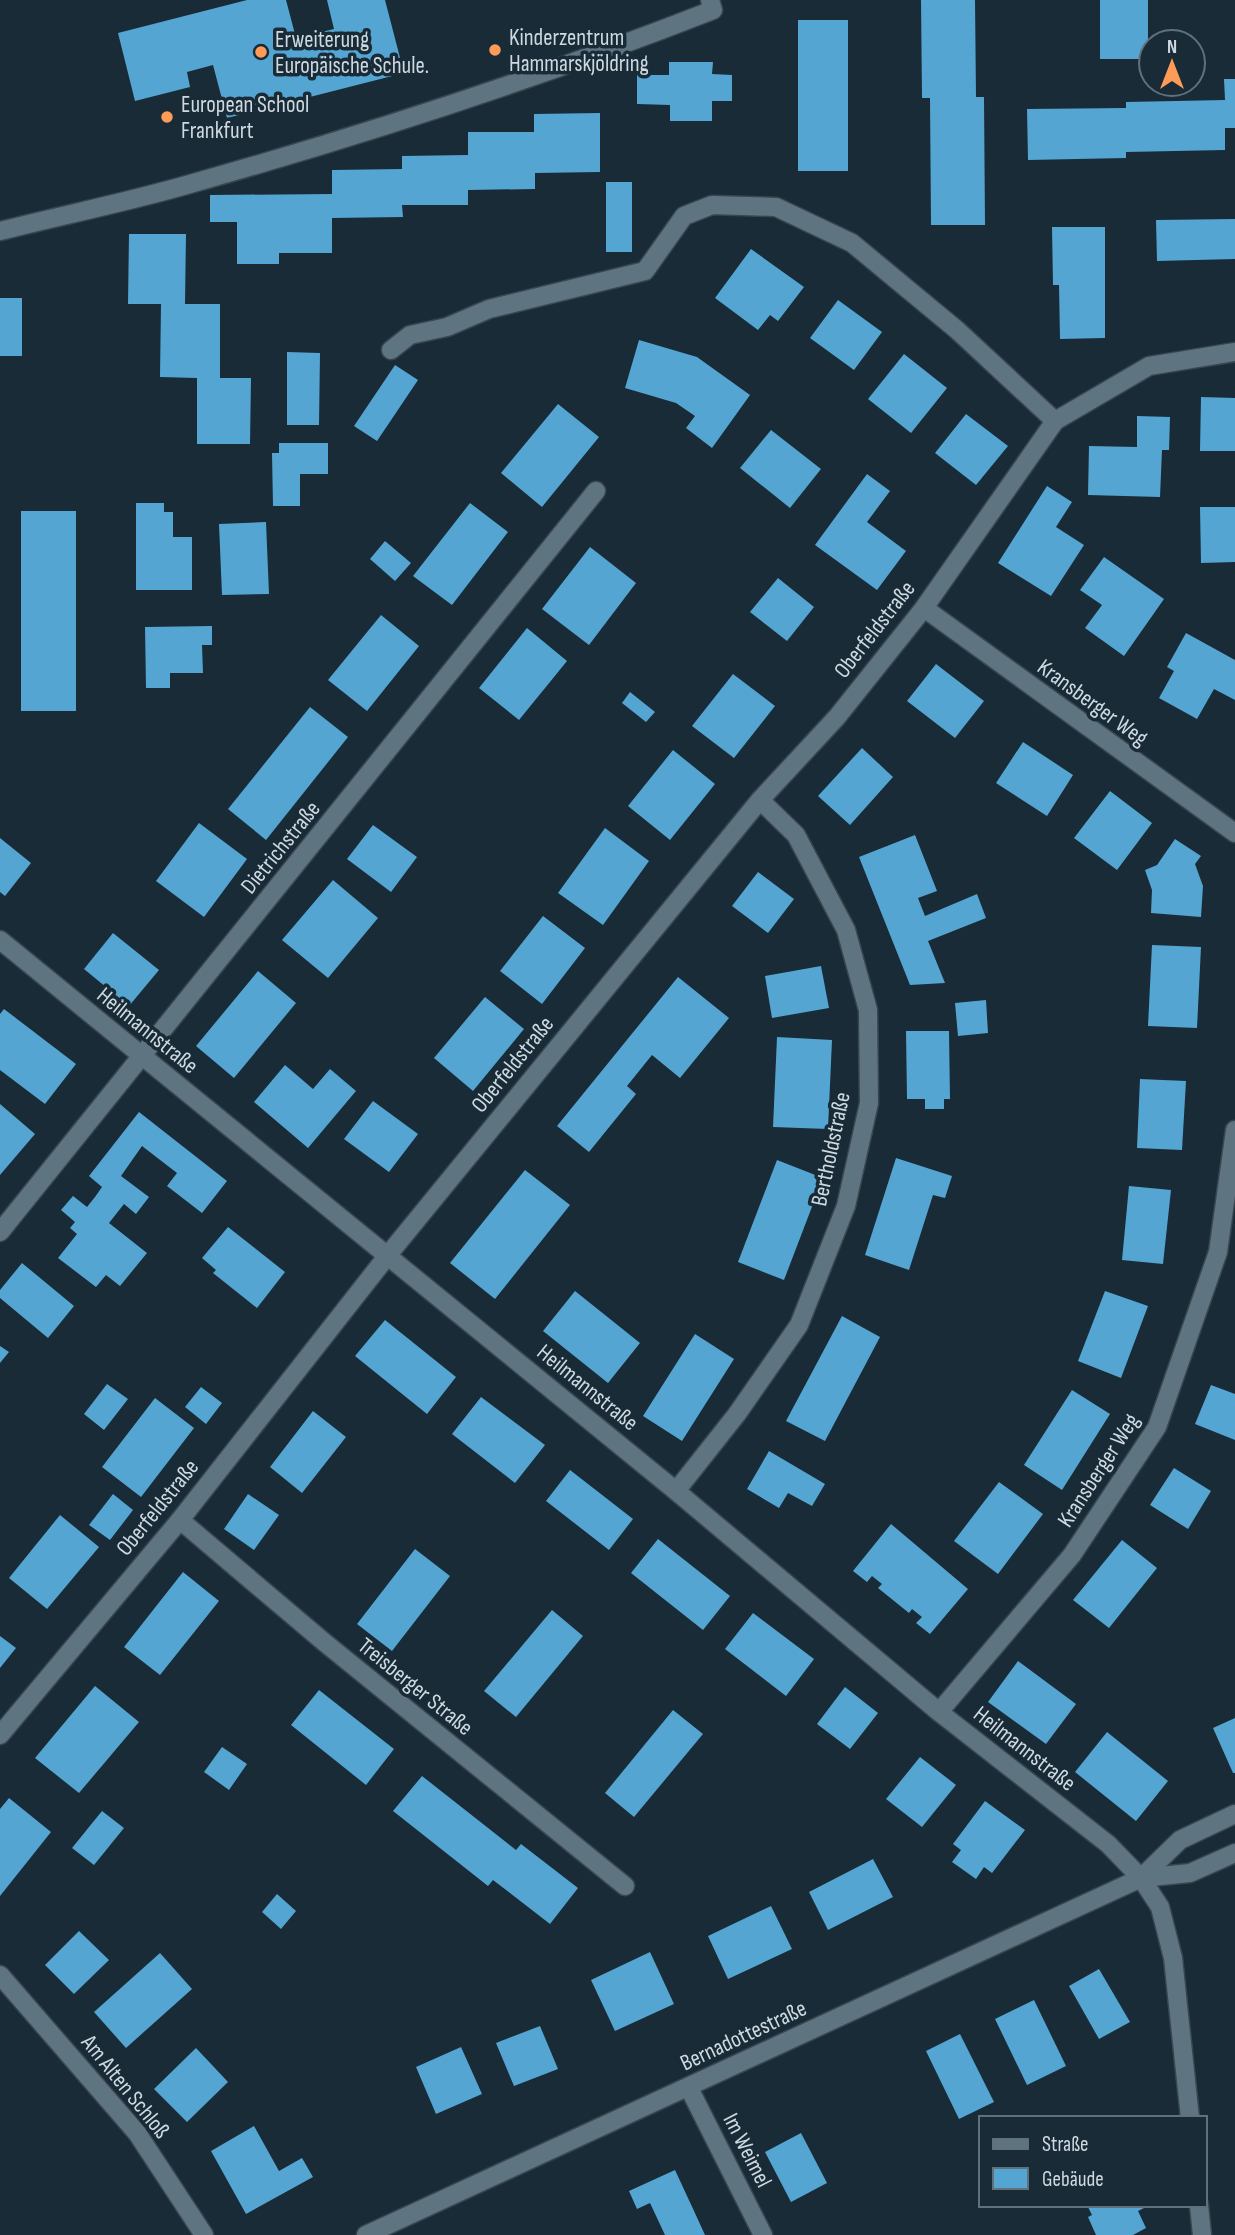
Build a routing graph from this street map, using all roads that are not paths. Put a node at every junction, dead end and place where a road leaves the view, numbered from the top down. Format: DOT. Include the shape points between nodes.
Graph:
graph roads {
  1 [pos="710,0"];
  2 [pos="0,231"];
  3 [pos="391,350"];
  4 [pos="1235,352"];
  5 [pos="1055,421"];
  6 [pos="596,491"];
  7 [pos="923,608"];
  8 [pos="760,800"];
  9 [pos="1235,833"];
  10 [pos="0,940"];
  11 [pos="142,1059"];
  12 [pos="1235,1130"];
  13 [pos="0,1232"];
  14 [pos="388,1255"];
  15 [pos="676,1491"];
  16 [pos="180,1520"];
  17 [pos="939,1712"];
  18 [pos="0,1735"];
  19 [pos="1235,1814"];
  20 [pos="1235,1853"];
  21 [pos="1141,1878"];
  22 [pos="625,1886"];
  23 [pos="0,1975"];
  24 [pos="689,2088"];
  25 [pos="1189,2116"];
  26 [pos="1199,2207"];
  27 [pos="204,2235"];
  28 [pos="366,2235"];
  29 [pos="763,2235"];
  30 [pos="1202,2235"];
  1 -- 2 [label="street" via="713,10 609,51 376,128 188,185"];
  3 -- 5 [label="street" via="410,335 447,327 489,309 645,271 684,216 712,205 776,207 852,243 957,330"];
  4 -- 5 [label="street, Oberfeldstraße" via="1149,366"];
  5 -- 7 [label="street, Oberfeldstraße"];
  6 -- 11 [label="street, Dietrichstraße"];
  7 -- 8 [label="street, Oberfeldstraße" via="837,717"];
  7 -- 9 [label="street, Kransberger Weg"];
  8 -- 14 [label="street, Oberfeldstraße"];
  8 -- 15 [label="street, Bertholdstraße" via="796,835 846,930 868,1010 869,1103 846,1206 799,1325"];
  10 -- 11 [label="street, Heilmannstraße"];
  11 -- 13 [label="street, Dietrichstraße"];
  11 -- 14 [label="street, Heilmannstraße"];
  12 -- 17 [label="street, Kransberger Weg" via="1219,1252 1157,1427 1072,1555"];
  14 -- 15 [label="street, Heilmannstraße"];
  14 -- 16 [label="street, Oberfeldstraße"];
  15 -- 17 [label="street, Heilmannstraße"];
  16 -- 18 [label="street, Oberfeldstraße"];
  16 -- 22 [label="street, Treisberger Straße"];
  17 -- 21 [label="street, Heilmannstraße" via="1108,1844"];
  19 -- 21 [label="street, Bernadottestraße" via="1181,1840"];
  20 -- 21 [label="street, Bernadottestraße" via="1190,1873"];
  21 -- 24 [label="street, Bernadottestraße"];
  21 -- 25 [label="street" via="1160,1908 1173,1958"];
  23 -- 27 [label="street, Am Alten Schloß" via="137,2133"];
  24 -- 28 [label="street, Bernadottestraße"];
  24 -- 29 [label="street, Im Weimel"];
  26 -- 30 [label="street"];
}
